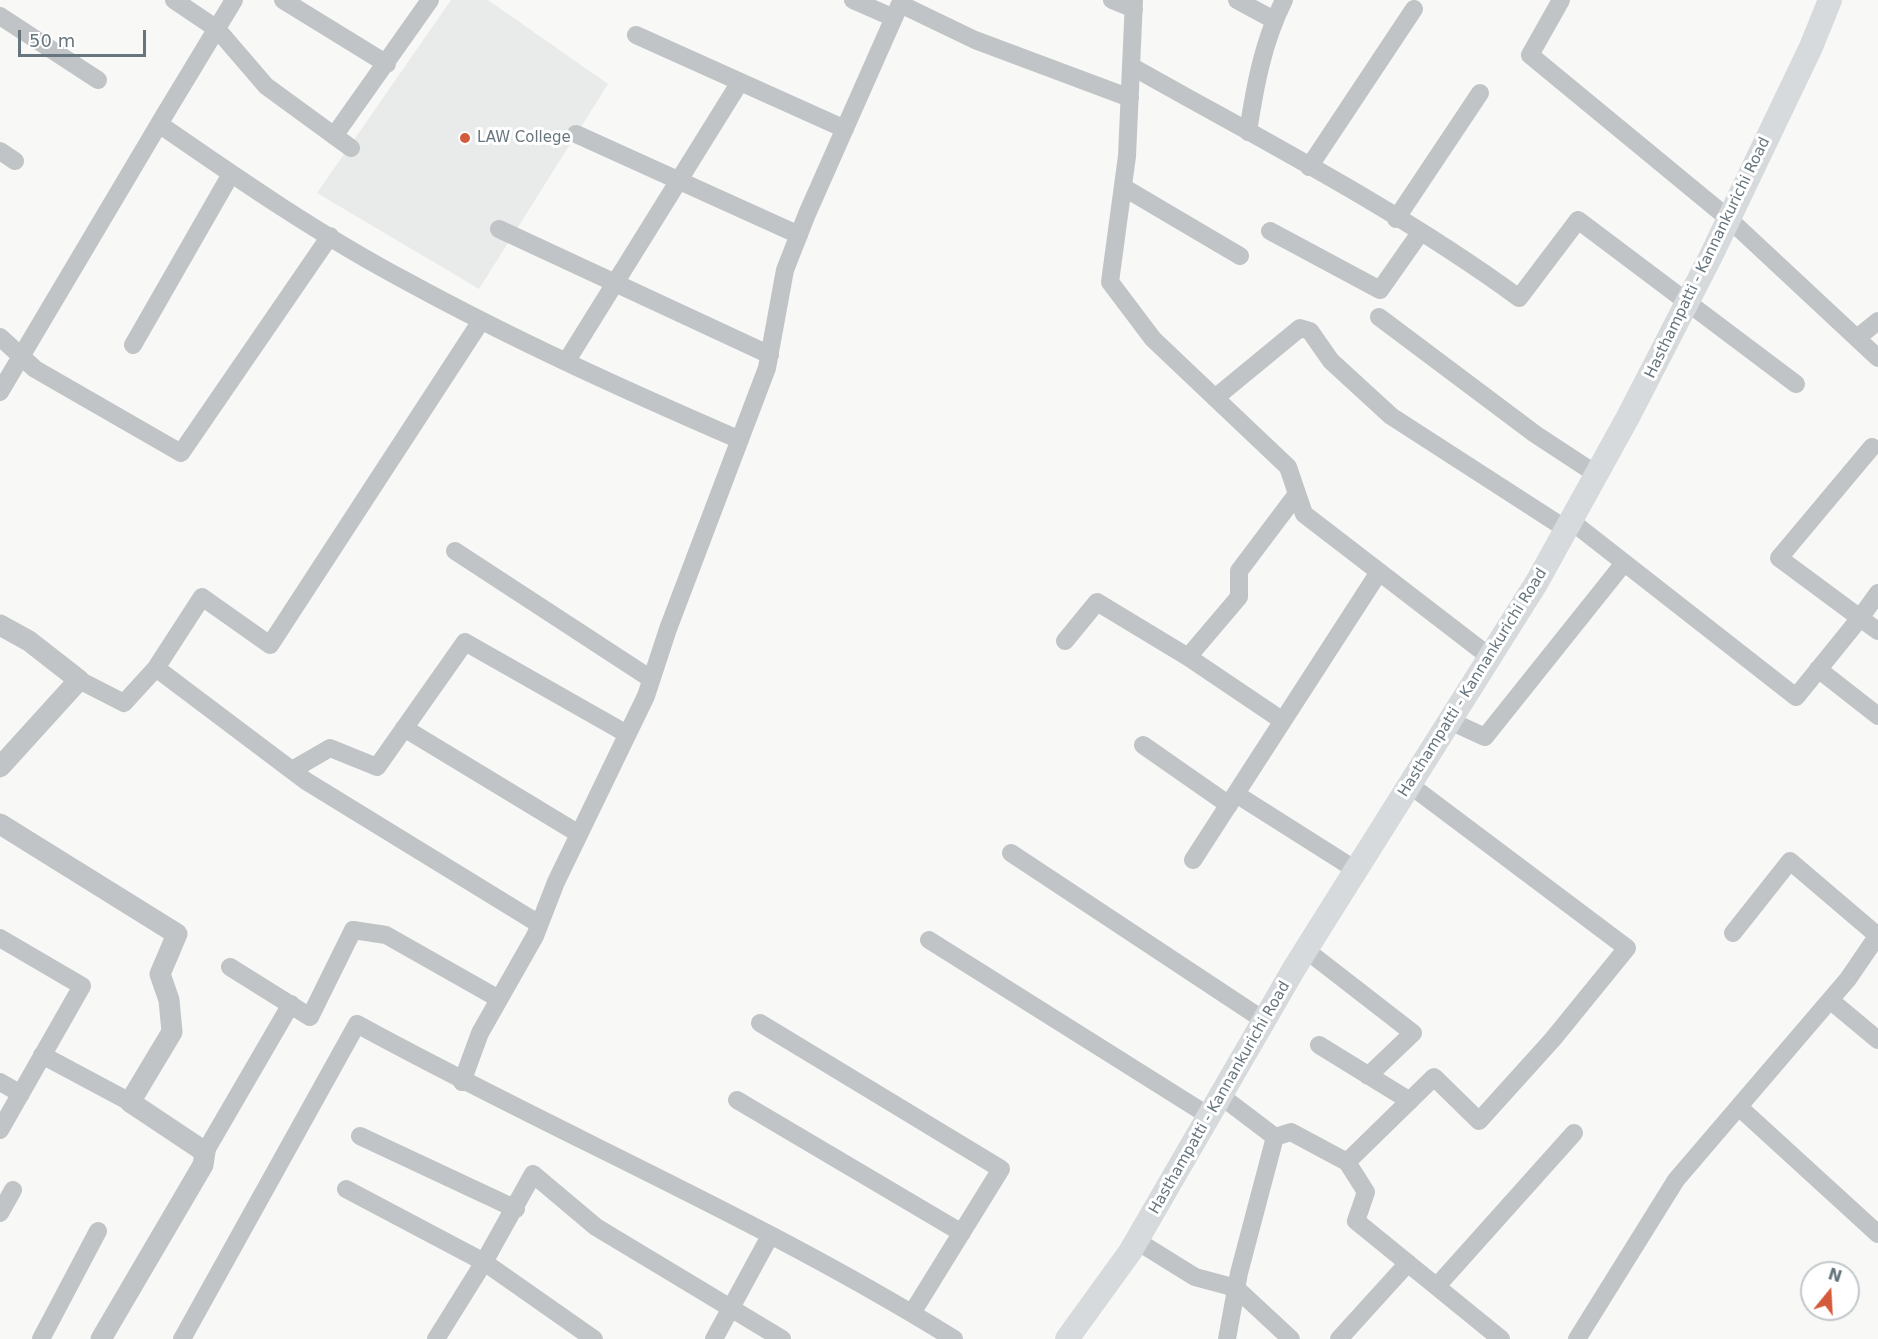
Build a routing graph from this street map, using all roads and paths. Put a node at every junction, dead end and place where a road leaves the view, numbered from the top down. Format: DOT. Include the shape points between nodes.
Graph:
graph roads {
  1 [pos="174,0"];
  2 [pos="234,0"];
  3 [pos="283,0"];
  4 [pos="430,0"];
  5 [pos="853,0"];
  6 [pos="1112,0"];
  7 [pos="1237,0"];
  8 [pos="1284,0"];
  9 [pos="1561,0"];
  10 [pos="1830,0"];
  11 [pos="1134,5"];
  12 [pos="926,7"];
  13 [pos="1414,9"];
  14 [pos="0,16"];
  15 [pos="894,18"];
  16 [pos="1274,20"];
  17 [pos="216,29"];
  18 [pos="636,35"];
  19 [pos="387,64"];
  20 [pos="1131,66"];
  21 [pos="98,80"];
  22 [pos="740,82"];
  23 [pos="1480,93"];
  24 [pos="1130,98"];
  25 [pos="159,124"];
  26 [pos="845,129"];
  27 [pos="1248,132"];
  28 [pos="576,135"];
  29 [pos="334,136"];
  30 [pos="351,148"];
  31 [pos="1309,167"];
  32 [pos="231,174"];
  33 [pos="677,180"];
  34 [pos="1123,187"];
  35 [pos="1396,219"];
  36 [pos="1729,219"];
  37 [pos="499,229"];
  38 [pos="1270,231"];
  39 [pos="1420,233"];
  40 [pos="799,235"];
  41 [pos="330,236"];
  42 [pos="1240,256"];
  43 [pos="616,283"];
  44 [pos="1687,303"];
  45 [pos="1379,317"];
  46 [pos="481,321"];
  47 [pos="1878,321"];
  48 [pos="0,337"];
  49 [pos="1857,338"];
  50 [pos="133,345"];
  51 [pos="770,355"];
  52 [pos="22,357"];
  53 [pos="1878,358"];
  54 [pos="566,362"];
  55 [pos="1796,384"];
  56 [pos="0,392"];
  57 [pos="1215,398"];
  58 [pos="740,440"];
  59 [pos="1872,447"];
  60 [pos="1596,474"];
  61 [pos="1297,494"];
  62 [pos="1568,525"];
  63 [pos="455,551"];
  64 [pos="1624,563"];
  65 [pos="1379,572"];
  66 [pos="1878,593"];
  67 [pos="1860,618"];
  68 [pos="0,625"];
  69 [pos="1878,631"];
  70 [pos="1065,641"];
  71 [pos="1188,657"];
  72 [pos="1490,657"];
  73 [pos="156,668"];
  74 [pos="1818,669"];
  75 [pos="651,679"];
  76 [pos="79,680"];
  77 [pos="1878,716"];
  78 [pos="1283,721"];
  79 [pos="1450,721"];
  80 [pos="404,728"];
  81 [pos="627,734"];
  82 [pos="1143,745"];
  83 [pos="0,767"];
  84 [pos="292,770"];
  85 [pos="1410,785"];
  86 [pos="1232,799"];
  87 [pos="0,824"];
  88 [pos="579,834"];
  89 [pos="1011,853"];
  90 [pos="1193,860"];
  91 [pos="1356,870"];
  92 [pos="539,924"];
  93 [pos="1732,933"];
  94 [pos="1878,935"];
  95 [pos="0,938"];
  96 [pos="929,940"];
  97 [pos="1306,950"];
  98 [pos="230,967"];
  99 [pos="499,999"];
  100 [pos="1830,1000"];
  101 [pos="291,1005"];
  102 [pos="1265,1021"];
  103 [pos="760,1023"];
  104 [pos="1878,1040"];
  105 [pos="1319,1045"];
  106 [pos="42,1055"];
  107 [pos="1368,1076"];
  108 [pos="0,1082"];
  109 [pos="462,1082"];
  110 [pos="21,1094"];
  111 [pos="737,1100"];
  112 [pos="1410,1101"];
  113 [pos="130,1102"];
  114 [pos="1215,1106"];
  115 [pos="1740,1108"];
  116 [pos="0,1130"];
  117 [pos="1574,1133"];
  118 [pos="360,1136"];
  119 [pos="1275,1137"];
  120 [pos="205,1152"];
  121 [pos="1347,1162"];
  122 [pos="346,1189"];
  123 [pos="13,1190"];
  124 [pos="516,1209"];
  125 [pos="0,1213"];
  126 [pos="98,1231"];
  127 [pos="962,1233"];
  128 [pos="1878,1234"];
  129 [pos="770,1236"];
  130 [pos="1137,1241"];
  131 [pos="484,1262"];
  132 [pos="1408,1263"];
  133 [pos="1437,1286"];
  134 [pos="1236,1288"];
  135 [pos="731,1308"];
  136 [pos="912,1313"];
  137 [pos="41,1339"];
  138 [pos="101,1339"];
  139 [pos="182,1339"];
  140 [pos="436,1339"];
  141 [pos="594,1339"];
  142 [pos="714,1339"];
  143 [pos="782,1339"];
  144 [pos="954,1339"];
  145 [pos="1067,1339"];
  146 [pos="1227,1339"];
  147 [pos="1291,1339"];
  148 [pos="1339,1339"];
  149 [pos="1501,1339"];
  150 [pos="1577,1339"];
  1 -- 17 [label="street"];
  2 -- 17 [label="street"];
  3 -- 19 [label="street"];
  4 -- 19 [label="street"];
  5 -- 15 [label="street"];
  6 -- 11 [label="street"];
  7 -- 16 [label="street"];
  8 -- 16 [label="street"];
  9 -- 36 [label="street" via="1530,55"];
  10 -- 36 [label="main road, Hasthampatti - Kannankurichi Road"];
  11 -- 20 [label="street"];
  12 -- 15 [label="street" via="900,4"];
  12 -- 24 [label="street" via="975,40"];
  13 -- 31 [label="street"];
  14 -- 21 [label="street"];
  15 -- 26 [label="street"];
  16 -- 27 [label="street" via="1256,75"];
  17 -- 25 [label="street"];
  17 -- 29 [label="street" via="266,86"];
  18 -- 22 [label="street"];
  19 -- 29 [label="street"];
  20 -- 24 [label="street"];
  20 -- 27 [label="street"];
  22 -- 26 [label="street"];
  22 -- 33 [label="street"];
  23 -- 35 [label="street"];
  24 -- 34 [label="street"];
  25 -- 32 [label="street"];
  25 -- 52 [label="street"];
  26 -- 40 [label="street"];
  27 -- 31 [label="street"];
  28 -- 33 [label="street"];
  29 -- 30 [label="street"];
  31 -- 35 [label="street"];
  32 -- 41 [label="street"];
  32 -- 50 [label="street"];
  33 -- 40 [label="street"];
  33 -- 43 [label="street"];
  34 -- 42 [label="street"];
  34 -- 57 [label="street" via="1110,282 1153,339"];
  35 -- 39 [label="street"];
  36 -- 44 [label="main road, Hasthampatti - Kannankurichi Road"];
  36 -- 49 [label="street"];
  37 -- 43 [label="street"];
  38 -- 39 [label="street" via="1380,290"];
  39 -- 44 [label="street" via="1519,298 1578,220"];
  40 -- 51 [label="street" via="785,270"];
  41 -- 46 [label="street"];
  41 -- 52 [label="street" via="181,453 35,369"];
  43 -- 51 [label="street"];
  43 -- 54 [label="street"];
  44 -- 55 [label="street"];
  44 -- 60 [label="main road, Hasthampatti - Kannankurichi Road"];
  45 -- 60 [label="street" via="1535,434"];
  46 -- 54 [label="street"];
  46 -- 73 [label="street" via="270,645 202,597"];
  47 -- 49 [label="street"];
  48 -- 52 [label="street"];
  49 -- 53 [label="street"];
  51 -- 58 [label="street"];
  52 -- 56 [label="street"];
  54 -- 58 [label="street"];
  57 -- 61 [label="street" via="1288,467"];
  57 -- 62 [label="street" via="1300,328 1310,331 1331,361 1391,416"];
  58 -- 75 [label="street"];
  59 -- 67 [label="street" via="1779,558"];
  60 -- 62 [label="main road, Hasthampatti - Kannankurichi Road"];
  61 -- 65 [label="street" via="1304,514"];
  61 -- 71 [label="street" via="1239,571 1239,597"];
  62 -- 64 [label="street"];
  62 -- 72 [label="main road, Hasthampatti - Kannankurichi Road"];
  63 -- 75 [label="street"];
  64 -- 74 [label="street" via="1796,696"];
  64 -- 79 [label="street" via="1485,737"];
  65 -- 72 [label="street"];
  65 -- 78 [label="street"];
  66 -- 67 [label="street"];
  67 -- 69 [label="street"];
  67 -- 74 [label="street"];
  68 -- 76 [label="street" via="29,641"];
  70 -- 71 [label="street" via="1097,602"];
  71 -- 78 [label="street"];
  72 -- 79 [label="main road, Hasthampatti - Kannankurichi Road"];
  73 -- 76 [label="street" via="124,703"];
  73 -- 84 [label="street"];
  74 -- 77 [label="street"];
  75 -- 81 [label="street"];
  76 -- 83 [label="street"];
  78 -- 86 [label="street"];
  79 -- 85 [label="main road, Hasthampatti - Kannankurichi Road"];
  80 -- 81 [label="street" via="465,642"];
  80 -- 84 [label="street" via="377,767 330,748"];
  80 -- 88 [label="street"];
  81 -- 88 [label="street"];
  82 -- 86 [label="street"];
  84 -- 92 [label="street"];
  85 -- 91 [label="main road, Hasthampatti - Kannankurichi Road"];
  85 -- 112 [label="street" via="1627,948 1479,1121 1434,1077"];
  86 -- 90 [label="street"];
  86 -- 91 [label="street"];
  87 -- 113 [label="street" via="177,934 160,974 169,1000 172,1032"];
  88 -- 92 [label="street"];
  89 -- 102 [label="street"];
  91 -- 97 [label="main road, Hasthampatti - Kannankurichi Road"];
  92 -- 99 [label="street"];
  93 -- 94 [label="street" via="1790,861"];
  94 -- 100 [label="street"];
  95 -- 106 [label="street" via="82,986"];
  96 -- 114 [label="street"];
  97 -- 102 [label="main road, Hasthampatti - Kannankurichi Road"];
  97 -- 107 [label="street" via="1413,1033"];
  98 -- 101 [label="street"];
  99 -- 101 [label="street" via="386,935 352,930 310,1017"];
  99 -- 109 [label="street" via="480,1033"];
  100 -- 104 [label="street"];
  100 -- 115 [label="street"];
  101 -- 120 [label="street"];
  102 -- 114 [label="main road, Hasthampatti - Kannankurichi Road"];
  103 -- 127 [label="street" via="1001,1168"];
  105 -- 107 [label="street"];
  106 -- 110 [label="street"];
  106 -- 113 [label="street"];
  107 -- 112 [label="street"];
  108 -- 110 [label="street"];
  109 -- 129 [label="street"];
  109 -- 139 [label="street" via="357,1024"];
  110 -- 116 [label="street"];
  111 -- 127 [label="street"];
  112 -- 121 [label="street"];
  113 -- 120 [label="street"];
  114 -- 119 [label="street"];
  114 -- 130 [label="main road, Hasthampatti - Kannankurichi Road"];
  115 -- 128 [label="street"];
  115 -- 150 [label="street" via="1676,1180"];
  117 -- 133 [label="street"];
  118 -- 124 [label="street"];
  119 -- 121 [label="street" via="1291,1132"];
  119 -- 134 [label="street"];
  120 -- 138 [label="street" via="203,1165"];
  121 -- 132 [label="street" via="1366,1192 1356,1221"];
  122 -- 131 [label="street"];
  123 -- 125 [label="street"];
  124 -- 131 [label="street"];
  124 -- 135 [label="street" via="533,1174 596,1227"];
  126 -- 137 [label="street"];
  127 -- 136 [label="street"];
  129 -- 135 [label="street"];
  129 -- 136 [label="street"];
  130 -- 134 [label="street" via="1195,1277"];
  130 -- 145 [label="main road, Hasthampatti - Kannankurichi Road"];
  131 -- 140 [label="street"];
  131 -- 141 [label="street"];
  132 -- 133 [label="street"];
  132 -- 148 [label="street"];
  133 -- 149 [label="street"];
  134 -- 146 [label="street"];
  134 -- 147 [label="street"];
  135 -- 142 [label="street"];
  135 -- 143 [label="street"];
  136 -- 144 [label="street"];
}
